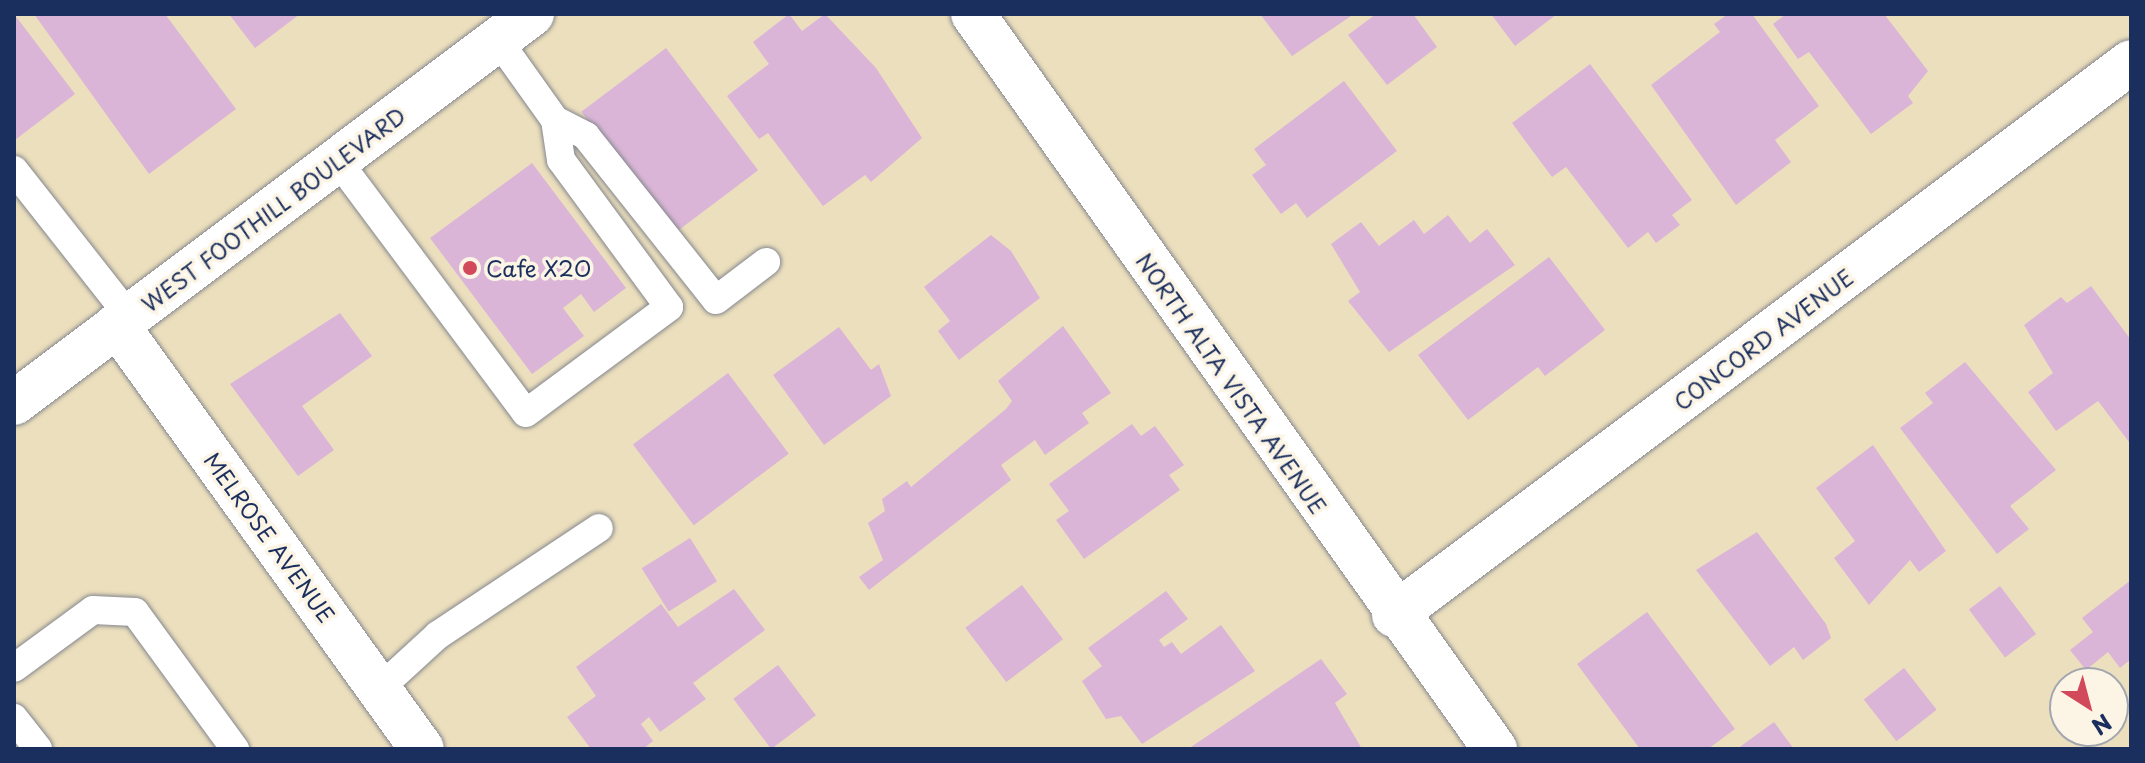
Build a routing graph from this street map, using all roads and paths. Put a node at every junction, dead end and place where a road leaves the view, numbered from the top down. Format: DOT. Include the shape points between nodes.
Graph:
graph roads {
  1 [pos="532,14"];
  2 [pos="973,14"];
  3 [pos="498,40"];
  4 [pos="2131,62"];
  5 [pos="555,120"];
  6 [pos="338,161"];
  7 [pos="14,170"];
  8 [pos="766,262"];
  9 [pos="123,321"];
  10 [pos="14,403"];
  11 [pos="599,528"];
  12 [pos="1394,615"];
  13 [pos="14,668"];
  14 [pos="379,689"];
  15 [pos="14,718"];
  16 [pos="410,745"];
  17 [pos="38,749"];
  18 [pos="235,749"];
  19 [pos="1495,749"];
  1 -- 3 [label="street, WEST FOOTHILL BOULEVARD"];
  2 -- 12 [label="street, NORTH ALTA VISTA AVENUE"];
  3 -- 5 [label="lane"];
  3 -- 6 [label="street, WEST FOOTHILL BOULEVARD"];
  4 -- 12 [label="street, CONCORD AVENUE"];
  5 -- 6 [label="lane" via="561,160 669,307 526,413"];
  5 -- 8 [label="lane" via="586,136 716,300"];
  6 -- 9 [label="street, WEST FOOTHILL BOULEVARD"];
  7 -- 9 [label="lane"];
  9 -- 10 [label="street, WEST FOOTHILL BOULEVARD"];
  9 -- 14 [label="street, MELROSE AVENUE"];
  11 -- 14 [label="lane" via="438,635"];
  12 -- 19 [label="street, NORTH ALTA VISTA AVENUE"];
  13 -- 18 [label="lane" via="93,610 135,612"];
  14 -- 16 [label="street, MELROSE AVENUE"];
  15 -- 17 [label="lane"];
}
